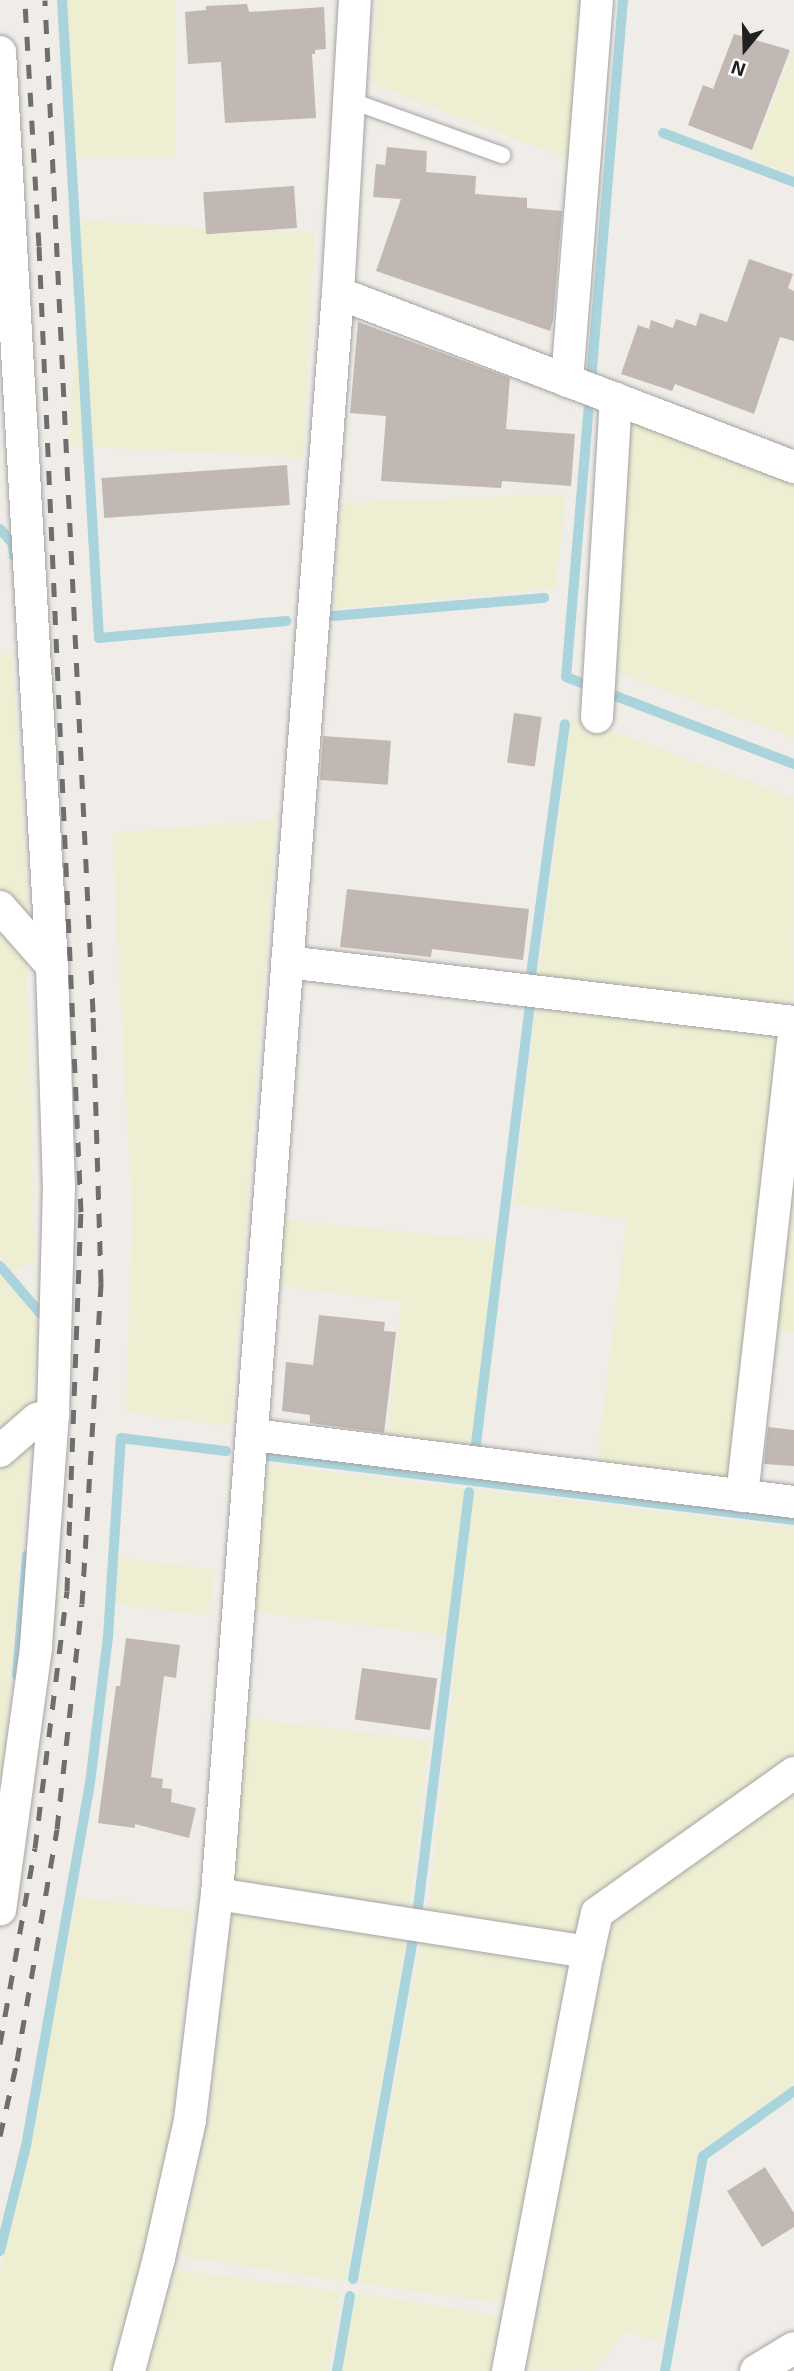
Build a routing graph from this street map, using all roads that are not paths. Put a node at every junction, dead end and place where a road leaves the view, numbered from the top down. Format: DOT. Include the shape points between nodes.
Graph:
graph roads {
  1 [pos="355,0"];
  2 [pos="597,0"];
  3 [pos="0,52"];
  4 [pos="349,100"];
  5 [pos="502,155"];
  6 [pos="338,293"];
  7 [pos="573,383"];
  8 [pos="612,398"];
  9 [pos="794,467"];
  10 [pos="598,697"];
  11 [pos="0,907"];
  12 [pos="287,962"];
  13 [pos="52,966"];
  14 [pos="794,1023"];
  15 [pos="794,1033"];
  16 [pos="53,1413"];
  17 [pos="254,1435"];
  18 [pos="0,1451"];
  19 [pos="742,1496"];
  20 [pos="794,1502"];
  21 [pos="794,1773"];
  22 [pos="217,1894"];
  23 [pos="0,1910"];
  24 [pos="588,1952"];
  25 [pos="794,2348"];
  26 [pos="129,2371"];
  27 [pos="508,2371"];
  28 [pos="756,2371"];
  1 -- 4 [label="street"];
  2 -- 7 [label="street"];
  3 -- 13 [label="street"];
  4 -- 5 [label="lane"];
  4 -- 6 [label="street"];
  6 -- 7 [label="street"];
  6 -- 12 [label="street"];
  7 -- 8 [label="street"];
  8 -- 9 [label="street"];
  8 -- 10 [label="street"];
  11 -- 13 [label="street"];
  12 -- 14 [label="street"];
  12 -- 17 [label="street"];
  13 -- 16 [label="street" via="59,1186"];
  15 -- 19 [label="street"];
  16 -- 18 [label="street" via="37,1419"];
  16 -- 23 [label="street" via="36,1648"];
  17 -- 19 [label="street"];
  17 -- 22 [label="street"];
  19 -- 20 [label="street"];
  21 -- 24 [label="street" via="597,1913"];
  22 -- 24 [label="street"];
  22 -- 26 [label="street" via="190,2120"];
  24 -- 27 [label="street"];
  25 -- 28 [label="street"];
}
